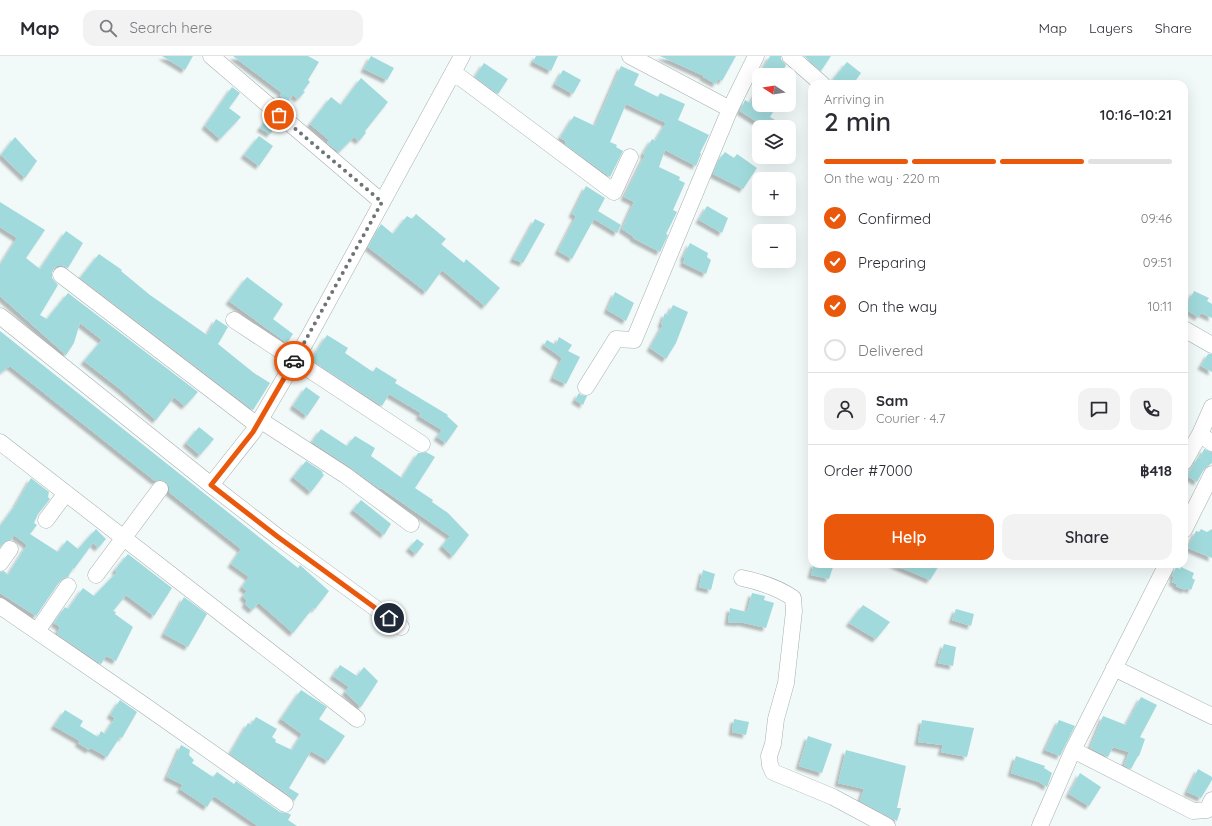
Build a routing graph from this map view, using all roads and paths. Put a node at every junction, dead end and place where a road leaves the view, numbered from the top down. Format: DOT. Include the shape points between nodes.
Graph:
graph roads {
  1 [pos="210,56"];
  2 [pos="462,56"];
  3 [pos="630,56"];
  4 [pos="756,56"];
  5 [pos="790,56"];
  6 [pos="453,72"];
  7 [pos="817,80"];
  8 [pos="730,109"];
  9 [pos="630,157"];
  10 [pos="382,202"];
  11 [pos="61,275"];
  12 [pos="0,316"];
  13 [pos="234,320"];
  14 [pos="1188,331"];
  15 [pos="1212,345"];
  16 [pos="294,361"];
  17 [pos="586,387"];
  18 [pos="1212,407"];
  19 [pos="258,423"];
  20 [pos="1206,438"];
  21 [pos="0,442"];
  22 [pos="422,444"];
  23 [pos="1188,458"];
  24 [pos="1212,474"];
  25 [pos="211,485"];
  26 [pos="160,489"];
  27 [pos="66,493"];
  28 [pos="1205,504"];
  29 [pos="46,520"];
  30 [pos="411,524"];
  31 [pos="1188,525"];
  32 [pos="123,537"];
  33 [pos="10,549"];
  34 [pos="0,563"];
  35 [pos="1165,568"];
  36 [pos="96,575"];
  37 [pos="742,578"];
  38 [pos="68,586"];
  39 [pos="0,606"];
  40 [pos="402,627"];
  41 [pos="37,631"];
  42 [pos="1114,668"];
  43 [pos="1212,716"];
  44 [pos="357,719"];
  45 [pos="1073,750"];
  46 [pos="1212,800"];
  47 [pos="285,804"];
  48 [pos="887,826"];
  49 [pos="1040,826"];
  1 -- 10 [label="street"];
  2 -- 6 [label="street"];
  3 -- 8 [label="street"];
  4 -- 8 [label="street"];
  5 -- 7 [label="street"];
  6 -- 9 [label="street" via="614,192"];
  6 -- 10 [label="street"];
  8 -- 17 [label="street" via="634,340 616,339"];
  10 -- 16 [label="street"];
  11 -- 19 [label="street"];
  12 -- 25 [label="street"];
  13 -- 16 [label="street"];
  14 -- 15 [label="street"];
  16 -- 19 [label="street"];
  16 -- 22 [label="street"];
  18 -- 20 [label="street"];
  19 -- 25 [label="street"];
  19 -- 30 [label="street" via="345,476"];
  20 -- 23 [label="street"];
  21 -- 27 [label="street"];
  24 -- 28 [label="street"];
  25 -- 40 [label="street"];
  26 -- 32 [label="street"];
  27 -- 29 [label="street"];
  27 -- 32 [label="street"];
  28 -- 31 [label="street"];
  32 -- 36 [label="street"];
  32 -- 44 [label="street"];
  33 -- 34 [label="street"];
  35 -- 42 [label="street"];
  37 -- 48 [label="street" via="768,584 793,598 794,611 786,683 769,756 773,772 833,797"];
  38 -- 41 [label="street"];
  39 -- 41 [label="street"];
  41 -- 47 [label="street"];
  42 -- 43 [label="street"];
  42 -- 45 [label="street"];
  45 -- 46 [label="street" via="1193,811 1207,810"];
  45 -- 49 [label="street"];
}
